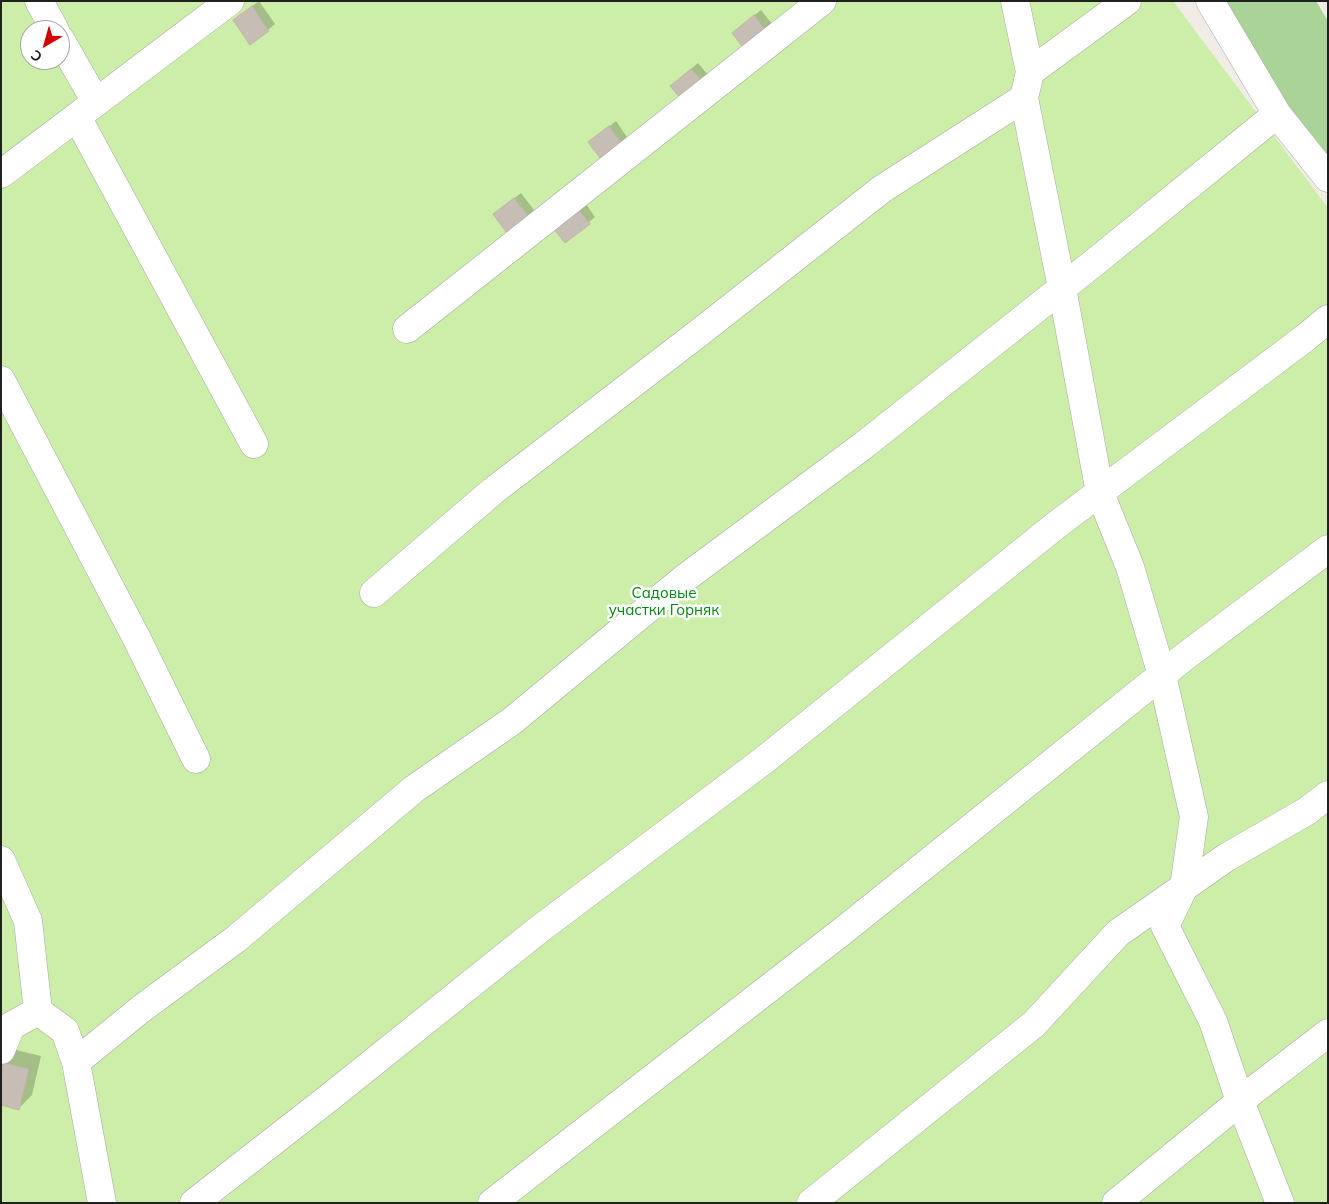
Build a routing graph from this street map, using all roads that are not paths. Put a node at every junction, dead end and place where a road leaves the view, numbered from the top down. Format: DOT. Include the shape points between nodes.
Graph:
graph roads {
  1 [pos="39,1"];
  2 [pos="230,1"];
  3 [pos="822,1"];
  4 [pos="1015,1"];
  5 [pos="1127,1"];
  6 [pos="1210,1"];
  7 [pos="49,20"];
  8 [pos="70,66"];
  9 [pos="1027,85"];
  10 [pos="86,110"];
  11 [pos="1278,114"];
  12 [pos="1,174"];
  13 [pos="1328,178"];
  14 [pos="1062,288"];
  15 [pos="1328,319"];
  16 [pos="407,329"];
  17 [pos="1,380"];
  18 [pos="254,444"];
  19 [pos="1100,492"];
  20 [pos="1328,550"];
  21 [pos="374,592"];
  22 [pos="1162,675"];
  23 [pos="196,759"];
  24 [pos="1328,795"];
  25 [pos="1,860"];
  26 [pos="1184,887"];
  27 [pos="38,1011"];
  28 [pos="1328,1033"];
  29 [pos="1,1050"];
  30 [pos="76,1062"];
  31 [pos="1240,1101"];
  32 [pos="102,1203"];
  33 [pos="194,1203"];
  34 [pos="492,1203"];
  35 [pos="811,1203"];
  36 [pos="1116,1203"];
  37 [pos="1280,1203"];
  1 -- 7 [label="lane"];
  2 -- 10 [label="lane"];
  3 -- 16 [label="lane"];
  4 -- 9 [label="lane"];
  5 -- 9 [label="lane"];
  6 -- 11 [label="lane"];
  8 -- 10 [label="lane"];
  9 -- 14 [label="lane"];
  9 -- 21 [label="lane" via="882,189 493,492"];
  10 -- 12 [label="lane"];
  10 -- 18 [label="lane"];
  11 -- 13 [label="lane"];
  11 -- 14 [label="lane"];
  14 -- 19 [label="lane"];
  14 -- 30 [label="lane" via="864,446 685,578 512,721 414,789 236,940 141,1009"];
  15 -- 19 [label="lane"];
  17 -- 23 [label="lane"];
  19 -- 22 [label="lane" via="1130,567"];
  19 -- 33 [label="lane" via="763,761 537,931"];
  20 -- 22 [label="lane"];
  22 -- 26 [label="lane" via="1194,817"];
  22 -- 34 [label="lane" via="844,930"];
  24 -- 26 [label="lane"];
  25 -- 27 [label="lane" via="28,921"];
  26 -- 31 [label="lane" via="1165,926 1213,1021"];
  26 -- 35 [label="lane" via="1118,933 1034,1024"];
  27 -- 29 [label="lane" via="11,1026"];
  27 -- 30 [label="lane" via="65,1031"];
  28 -- 31 [label="lane"];
  30 -- 32 [label="lane"];
  31 -- 36 [label="lane"];
  31 -- 37 [label="lane"];
}
